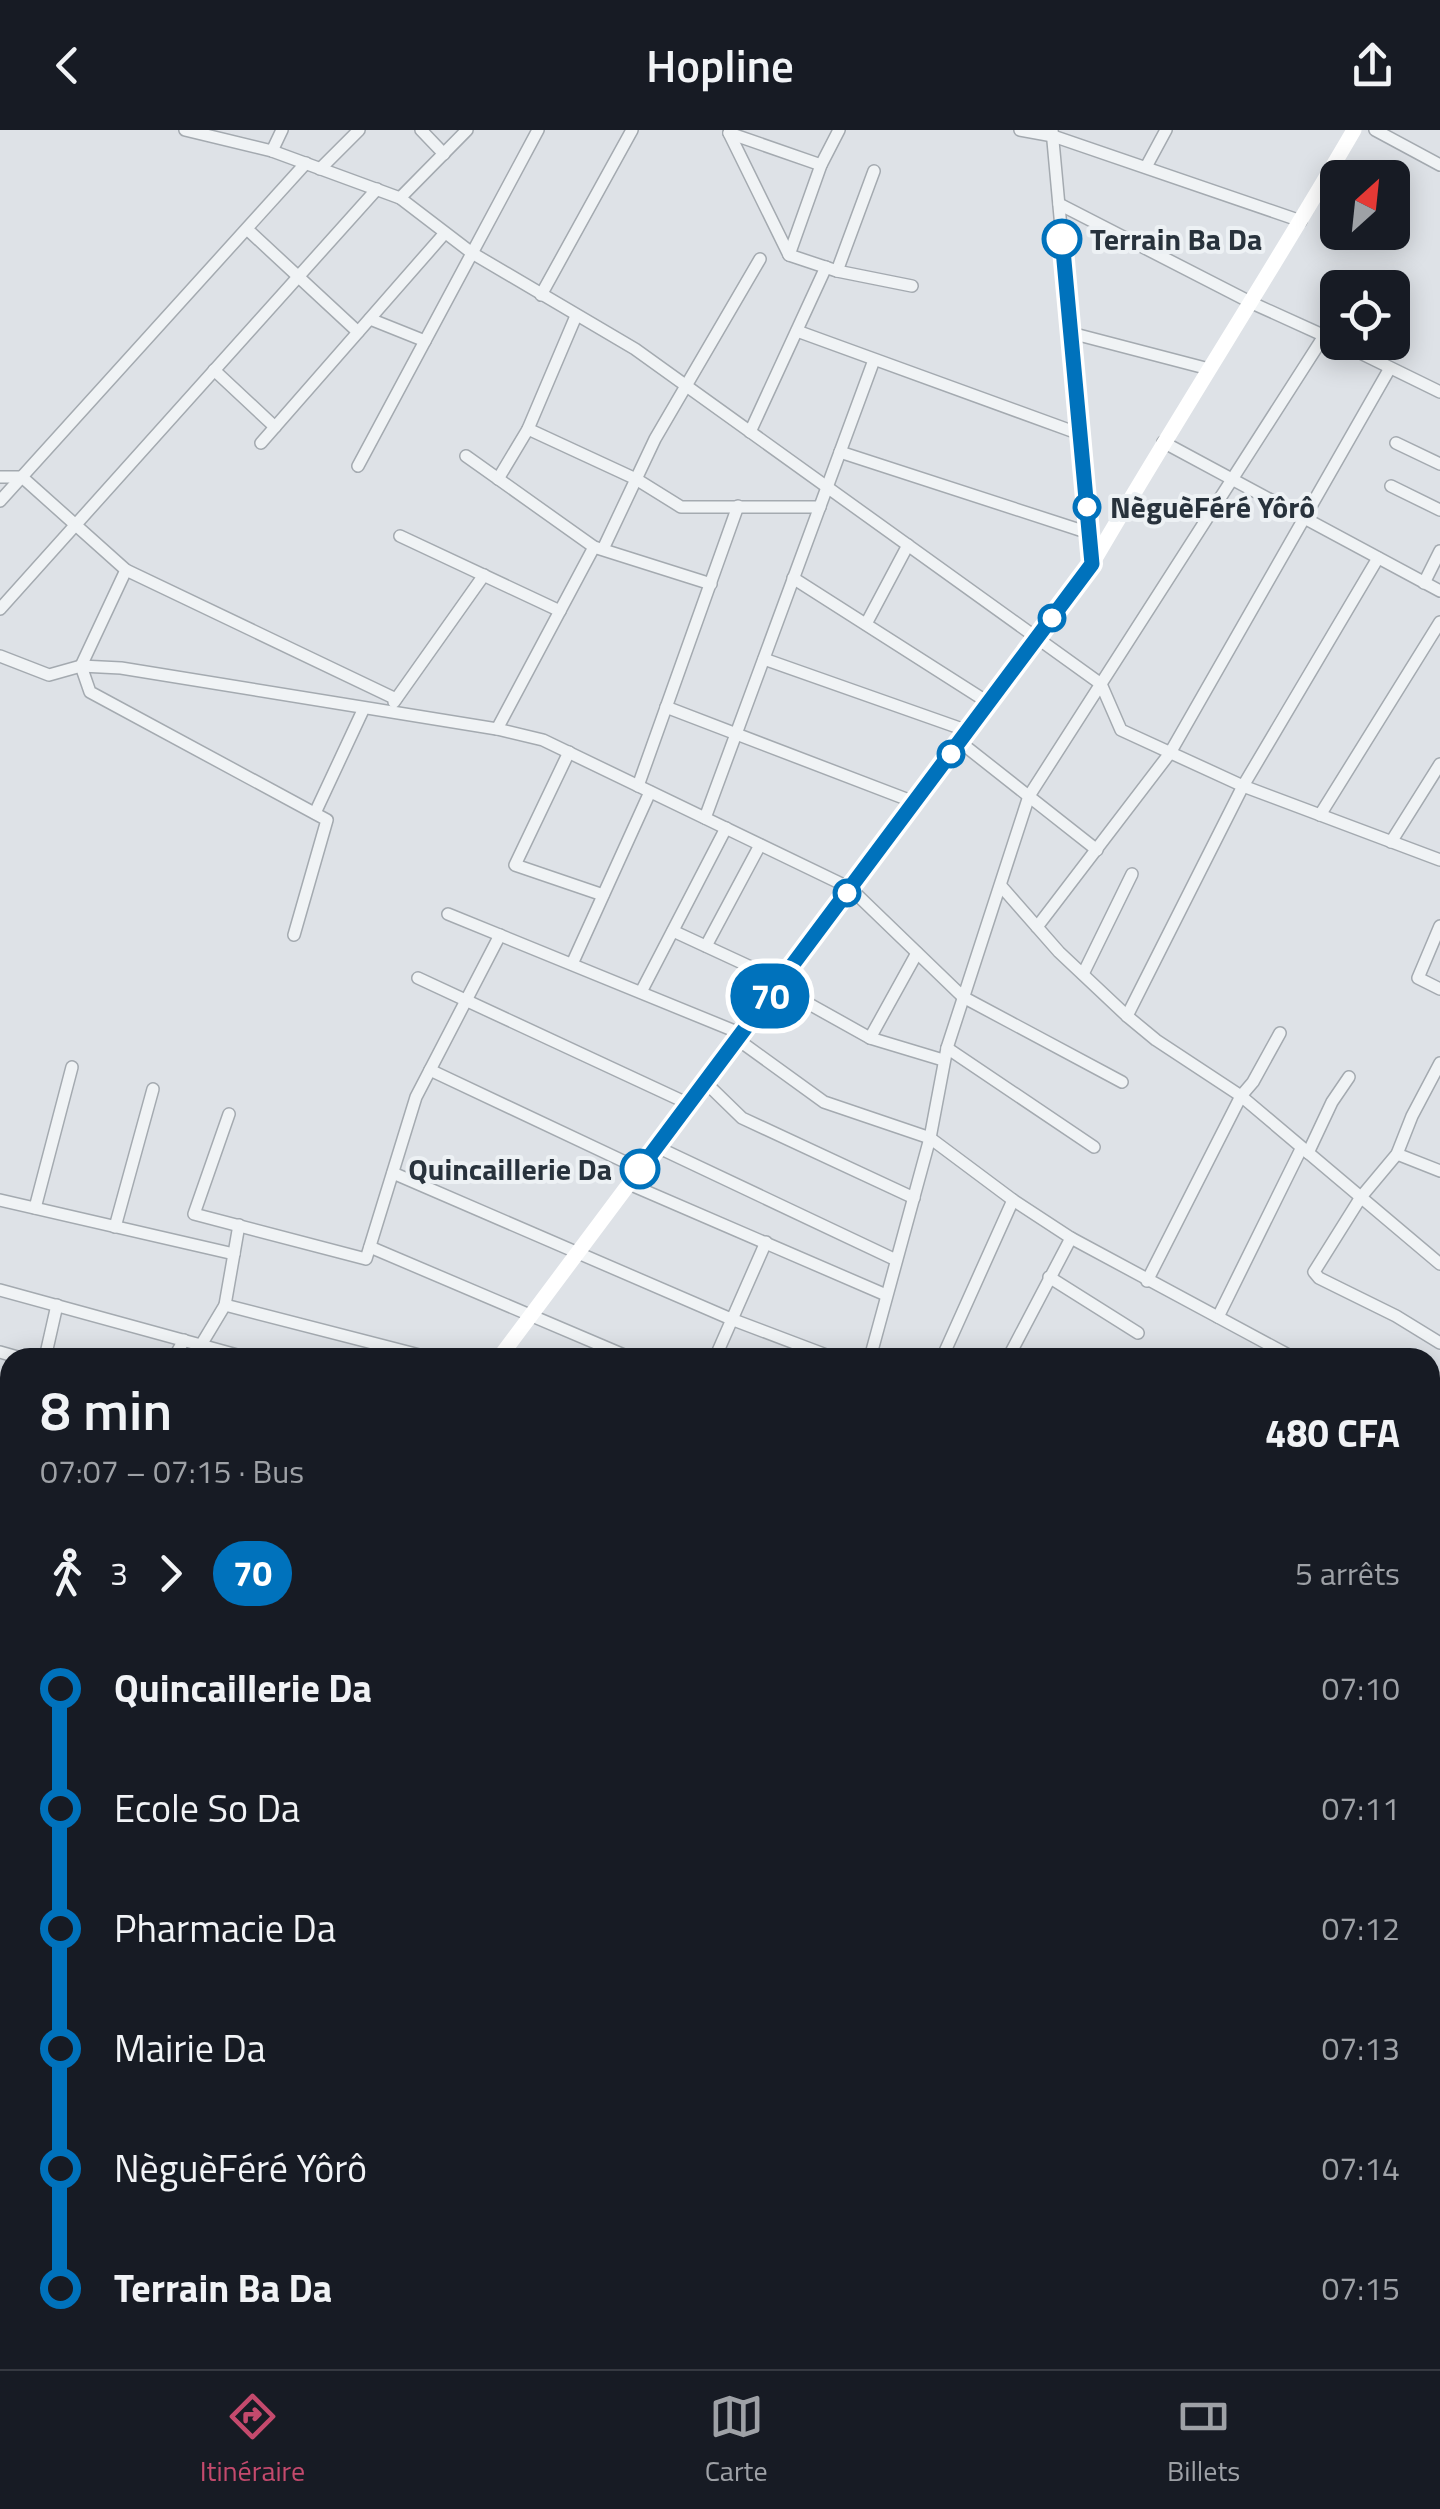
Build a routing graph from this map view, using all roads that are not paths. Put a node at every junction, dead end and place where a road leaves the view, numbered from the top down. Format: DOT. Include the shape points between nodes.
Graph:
graph roads {
  1 [pos="185,130"];
  2 [pos="282,130"];
  3 [pos="360,130"];
  4 [pos="421,130"];
  5 [pos="467,130"];
  6 [pos="538,130"];
  7 [pos="632,130"];
  8 [pos="840,130"];
  9 [pos="1020,130"];
  10 [pos="1166,130"];
  11 [pos="1354,130"];
  12 [pos="1375,130"];
  13 [pos="729,132"];
  14 [pos="1052,133"];
  15 [pos="272,151"];
  16 [pos="444,154"];
  17 [pos="306,164"];
  18 [pos="821,165"];
  19 [pos="1440,165"];
  20 [pos="1146,167"];
  21 [pos="320,168"];
  22 [pos="874,171"];
  23 [pos="376,189"];
  24 [pos="400,198"];
  25 [pos="1059,204"];
  26 [pos="1302,220"];
  27 [pos="248,230"];
  28 [pos="444,234"];
  29 [pos="472,254"];
  30 [pos="789,255"];
  31 [pos="760,259"];
  32 [pos="832,269"];
  33 [pos="299,276"];
  34 [pos="912,286"];
  35 [pos="541,295"];
  36 [pos="1252,303"];
  37 [pos="576,316"];
  38 [pos="370,319"];
  39 [pos="797,331"];
  40 [pos="358,332"];
  41 [pos="1071,333"];
  42 [pos="1320,334"];
  43 [pos="425,341"];
  44 [pos="1320,342"];
  45 [pos="874,360"];
  46 [pos="1374,360"];
  47 [pos="1390,368"];
  48 [pos="1209,369"];
  49 [pos="214,370"];
  50 [pos="686,386"];
  51 [pos="1440,392"];
  52 [pos="276,427"];
  53 [pos="528,429"];
  54 [pos="750,432"];
  55 [pos="1080,434"];
  56 [pos="1163,442"];
  57 [pos="261,443"];
  58 [pos="1396,443"];
  59 [pos="840,452"];
  60 [pos="466,456"];
  61 [pos="1439,462"];
  62 [pos="358,466"];
  63 [pos="0,477"];
  64 [pos="22,477"];
  65 [pos="498,479"];
  66 [pos="636,479"];
  67 [pos="1232,479"];
  68 [pos="1391,486"];
  69 [pos="828,488"];
  70 [pos="0,501"];
  71 [pos="738,506"];
  72 [pos="820,507"];
  73 [pos="1440,510"];
  74 [pos="1304,518"];
  75 [pos="75,526"];
  76 [pos="1090,533"];
  77 [pos="400,536"];
  78 [pos="908,545"];
  79 [pos="598,548"];
  80 [pos="1440,551"];
  81 [pos="1378,558"];
  82 [pos="1092,564"];
  83 [pos="126,570"];
  84 [pos="484,575"];
  85 [pos="794,578"];
  86 [pos="1424,583"];
  87 [pos="711,584"];
  88 [pos="1440,592"];
  89 [pos="0,609"];
  90 [pos="560,610"];
  91 [pos="1440,622"];
  92 [pos="866,624"];
  93 [pos="1037,638"];
  94 [pos="0,656"];
  95 [pos="764,659"];
  96 [pos="80,666"];
  97 [pos="1101,684"];
  98 [pos="396,699"];
  99 [pos="989,702"];
  100 [pos="666,707"];
  101 [pos="364,708"];
  102 [pos="387,711"];
  103 [pos="497,729"];
  104 [pos="736,734"];
  105 [pos="964,736"];
  106 [pos="569,752"];
  107 [pos="1170,752"];
  108 [pos="1440,764"];
  109 [pos="1242,786"];
  110 [pos="644,789"];
  111 [pos="1029,796"];
  112 [pos="914,802"];
  113 [pos="315,813"];
  114 [pos="1320,815"];
  115 [pos="705,818"];
  116 [pos="726,828"];
  117 [pos="1391,842"];
  118 [pos="760,845"];
  119 [pos="1097,850"];
  120 [pos="1440,860"];
  121 [pos="1132,874"];
  122 [pos="1000,886"];
  123 [pos="850,888"];
  124 [pos="603,896"];
  125 [pos="448,914"];
  126 [pos="1440,926"];
  127 [pos="1037,927"];
  128 [pos="673,930"];
  129 [pos="294,935"];
  130 [pos="500,935"];
  131 [pos="706,946"];
  132 [pos="1436,946"];
  133 [pos="917,953"];
  134 [pos="572,964"];
  135 [pos="1083,974"];
  136 [pos="418,978"];
  137 [pos="779,983"];
  138 [pos="1440,989"];
  139 [pos="641,992"];
  140 [pos="963,997"];
  141 [pos="466,1000"];
  142 [pos="1127,1016"];
  143 [pos="1280,1033"];
  144 [pos="740,1036"];
  145 [pos="870,1038"];
  146 [pos="945,1054"];
  147 [pos="1440,1063"];
  148 [pos="72,1066"];
  149 [pos="430,1070"];
  150 [pos="1350,1077"];
  151 [pos="1437,1078"];
  152 [pos="706,1082"];
  153 [pos="1122,1082"];
  154 [pos="152,1089"];
  155 [pos="1241,1096"];
  156 [pos="689,1104"];
  157 [pos="229,1114"];
  158 [pos="930,1138"];
  159 [pos="657,1147"];
  160 [pos="1094,1147"];
  161 [pos="1305,1151"];
  162 [pos="1397,1154"];
  163 [pos="640,1169"];
  164 [pos="1440,1171"];
  165 [pos="393,1173"];
  166 [pos="629,1184"];
  167 [pos="914,1198"];
  168 [pos="1361,1198"];
  169 [pos="0,1200"];
  170 [pos="1013,1200"];
  171 [pos="35,1208"];
  172 [pos="239,1226"];
  173 [pos="115,1227"];
  174 [pos="1070,1238"];
  175 [pos="766,1242"];
  176 [pos="370,1246"];
  177 [pos="580,1250"];
  178 [pos="234,1254"];
  179 [pos="896,1260"];
  180 [pos="1440,1264"];
  181 [pos="1050,1277"];
  182 [pos="1147,1281"];
  183 [pos="0,1290"];
  184 [pos="886,1295"];
  185 [pos="57,1305"];
  186 [pos="225,1305"];
  187 [pos="532,1315"];
  188 [pos="1218,1317"];
  189 [pos="731,1318"];
  190 [pos="1138,1332"];
  191 [pos="184,1340"];
  192 [pos="1440,1343"];
  193 [pos="201,1344"];
  194 [pos="1265,1344"];
  195 [pos="47,1348"];
  196 [pos="180,1348"];
  197 [pos="214,1348"];
  198 [pos="392,1348"];
  199 [pos="509,1348"];
  200 [pos="608,1348"];
  201 [pos="719,1348"];
  202 [pos="808,1348"];
  203 [pos="873,1348"];
  204 [pos="946,1348"];
  205 [pos="1017,1348"];
  206 [pos="1262,1348"];
  207 [pos="1273,1348"];
  1 -- 15 [label="street"];
  2 -- 15 [label="street"];
  3 -- 21 [label="street"];
  4 -- 16 [label="street"];
  5 -- 16 [label="street"];
  6 -- 29 [label="street"];
  7 -- 35 [label="street"];
  8 -- 18 [label="street"];
  9 -- 14 [label="street"];
  10 -- 20 [label="street"];
  11 -- 26 [label="street"];
  12 -- 19 [label="street"];
  13 -- 18 [label="street"];
  13 -- 30 [label="street"];
  14 -- 20 [label="street"];
  14 -- 25 [label="street"];
  15 -- 17 [label="street"];
  16 -- 24 [label="street"];
  17 -- 21 [label="street"];
  17 -- 27 [label="street"];
  18 -- 30 [label="street"];
  20 -- 26 [label="street"];
  21 -- 23 [label="street"];
  22 -- 32 [label="street"];
  23 -- 24 [label="street"];
  23 -- 33 [label="street"];
  24 -- 28 [label="street"];
  25 -- 36 [label="street"];
  25 -- 41 [label="street"];
  26 -- 36 [label="street"];
  27 -- 33 [label="street"];
  27 -- 64 [label="street"];
  28 -- 29 [label="street"];
  28 -- 38 [label="street"];
  29 -- 35 [label="street"];
  29 -- 43 [label="street"];
  30 -- 32 [label="street"];
  31 -- 50 [label="street"];
  32 -- 34 [label="street"];
  32 -- 39 [label="street"];
  33 -- 40 [label="street"];
  33 -- 49 [label="street"];
  35 -- 37 [label="street"];
  36 -- 42 [label="street"];
  36 -- 48 [label="street"];
  37 -- 50 [label="street"];
  37 -- 53 [label="street"];
  38 -- 40 [label="street"];
  38 -- 43 [label="street"];
  39 -- 45 [label="street"];
  39 -- 54 [label="street"];
  40 -- 52 [label="street"];
  41 -- 48 [label="street"];
  41 -- 55 [label="street"];
  43 -- 62 [label="street"];
  44 -- 67 [label="street"];
  45 -- 55 [label="street"];
  45 -- 59 [label="street"];
  46 -- 47 [label="street"];
  47 -- 51 [label="street"];
  47 -- 74 [label="street"];
  48 -- 56 [label="street"];
  49 -- 52 [label="street"];
  49 -- 75 [label="street"];
  50 -- 54 [label="street"];
  50 -- 66 [label="street"];
  52 -- 57 [label="street"];
  53 -- 65 [label="street"];
  53 -- 66 [label="street"];
  54 -- 69 [label="street"];
  55 -- 76 [label="street"];
  56 -- 67 [label="street"];
  56 -- 82 [label="street"];
  58 -- 61 [label="street"];
  59 -- 69 [label="street"];
  59 -- 76 [label="street"];
  60 -- 65 [label="street"];
  63 -- 64 [label="street"];
  64 -- 70 [label="street"];
  64 -- 75 [label="street"];
  65 -- 79 [label="street"];
  66 -- 71 [label="street" via="681,508"];
  66 -- 79 [label="street"];
  67 -- 74 [label="street"];
  67 -- 97 [label="street"];
  68 -- 73 [label="street"];
  69 -- 72 [label="street"];
  69 -- 78 [label="street"];
  71 -- 72 [label="street"];
  71 -- 87 [label="street"];
  72 -- 85 [label="street"];
  74 -- 81 [label="street"];
  74 -- 107 [label="street"];
  75 -- 83 [label="street"];
  75 -- 89 [label="street"];
  76 -- 82 [label="street"];
  77 -- 84 [label="street"];
  78 -- 92 [label="street"];
  78 -- 93 [label="street"];
  79 -- 87 [label="street"];
  79 -- 90 [label="street"];
  80 -- 86 [label="street"];
  81 -- 86 [label="street"];
  81 -- 109 [label="street"];
  82 -- 93 [label="street"];
  83 -- 96 [label="street"];
  83 -- 98 [label="street"];
  84 -- 90 [label="street"];
  84 -- 98 [label="street"];
  85 -- 92 [label="street"];
  85 -- 95 [label="street"];
  86 -- 88 [label="street"];
  87 -- 100 [label="street"];
  90 -- 103 [label="street"];
  91 -- 114 [label="street"];
  92 -- 99 [label="street"];
  93 -- 97 [label="street"];
  93 -- 99 [label="street"];
  94 -- 96 [label="street" via="49,675"];
  95 -- 104 [label="street"];
  95 -- 105 [label="street"];
  96 -- 101 [label="street"];
  96 -- 113 [label="street" via="90,692"];
  97 -- 107 [label="street" via="1121,730"];
  97 -- 111 [label="street"];
  98 -- 102 [label="street"];
  99 -- 105 [label="street"];
  100 -- 104 [label="street"];
  100 -- 110 [label="street"];
  101 -- 102 [label="street"];
  101 -- 113 [label="street"];
  102 -- 103 [label="street"];
  103 -- 106 [label="street"];
  104 -- 112 [label="street"];
  104 -- 115 [label="street"];
  105 -- 111 [label="street"];
  105 -- 112 [label="street"];
  106 -- 110 [label="street"];
  106 -- 124 [label="street" via="516,864"];
  107 -- 109 [label="street"];
  107 -- 119 [label="street"];
  108 -- 117 [label="street"];
  109 -- 114 [label="street"];
  109 -- 142 [label="street"];
  110 -- 115 [label="street"];
  110 -- 124 [label="street"];
  111 -- 119 [label="street"];
  111 -- 122 [label="street"];
  112 -- 123 [label="street"];
  113 -- 129 [label="street" via="327,820"];
  114 -- 117 [label="street"];
  115 -- 116 [label="street"];
  116 -- 118 [label="street"];
  116 -- 128 [label="street"];
  117 -- 120 [label="street"];
  118 -- 123 [label="street"];
  118 -- 131 [label="street"];
  119 -- 127 [label="street"];
  121 -- 135 [label="street"];
  122 -- 127 [label="street"];
  122 -- 140 [label="street"];
  123 -- 133 [label="street"];
  123 -- 137 [label="street"];
  124 -- 134 [label="street"];
  125 -- 130 [label="street"];
  126 -- 132 [label="street"];
  127 -- 135 [label="street"];
  128 -- 131 [label="street"];
  128 -- 139 [label="street"];
  130 -- 134 [label="street"];
  130 -- 141 [label="street"];
  131 -- 137 [label="street"];
  132 -- 138 [label="street" via="1418,978"];
  133 -- 140 [label="street"];
  133 -- 145 [label="street"];
  134 -- 139 [label="street"];
  135 -- 142 [label="street"];
  136 -- 141 [label="street"];
  137 -- 144 [label="street"];
  137 -- 145 [label="street"];
  139 -- 144 [label="street"];
  140 -- 146 [label="street"];
  140 -- 153 [label="street"];
  141 -- 149 [label="street"];
  141 -- 156 [label="street"];
  142 -- 155 [label="street"];
  143 -- 155 [label="street"];
  144 -- 152 [label="street"];
  144 -- 158 [label="street" via="824,1102"];
  145 -- 146 [label="street"];
  146 -- 158 [label="street"];
  146 -- 160 [label="street"];
  147 -- 151 [label="street"];
  148 -- 171 [label="street"];
  149 -- 163 [label="street"];
  149 -- 165 [label="street"];
  150 -- 161 [label="street"];
  151 -- 162 [label="street"];
  152 -- 156 [label="street"];
  152 -- 167 [label="street" via="742,1118"];
  154 -- 173 [label="street"];
  155 -- 161 [label="street"];
  155 -- 182 [label="street"];
  156 -- 159 [label="street"];
  157 -- 172 [label="street" via="194,1214"];
  158 -- 167 [label="street"];
  158 -- 170 [label="street"];
  159 -- 163 [label="street"];
  159 -- 179 [label="street"];
  161 -- 168 [label="street"];
  161 -- 188 [label="street"];
  162 -- 164 [label="street"];
  162 -- 168 [label="street"];
  163 -- 166 [label="street"];
  165 -- 176 [label="street"];
  165 -- 177 [label="street"];
  166 -- 175 [label="street"];
  166 -- 177 [label="street"];
  167 -- 179 [label="street"];
  168 -- 180 [label="street"];
  168 -- 192 [label="street" via="1314,1272"];
  169 -- 171 [label="street"];
  170 -- 174 [label="street"];
  170 -- 204 [label="street"];
  171 -- 173 [label="street"];
  172 -- 176 [label="street" via="366,1259"];
  172 -- 178 [label="street"];
  173 -- 178 [label="street"];
  174 -- 181 [label="street"];
  174 -- 182 [label="street"];
  175 -- 184 [label="street"];
  175 -- 189 [label="street"];
  176 -- 187 [label="street"];
  177 -- 187 [label="street"];
  177 -- 189 [label="street"];
  178 -- 186 [label="street"];
  179 -- 184 [label="street"];
  181 -- 190 [label="street"];
  181 -- 205 [label="street"];
  182 -- 188 [label="street"];
  183 -- 185 [label="street"];
  184 -- 203 [label="street"];
  185 -- 191 [label="street"];
  185 -- 195 [label="street"];
  186 -- 193 [label="street"];
  186 -- 198 [label="street"];
  187 -- 199 [label="street"];
  187 -- 200 [label="street"];
  188 -- 194 [label="street"];
  189 -- 201 [label="street"];
  189 -- 202 [label="street"];
  191 -- 193 [label="street"];
  191 -- 196 [label="street"];
  193 -- 197 [label="street"];
  194 -- 206 [label="street"];
  194 -- 207 [label="street"];
}
